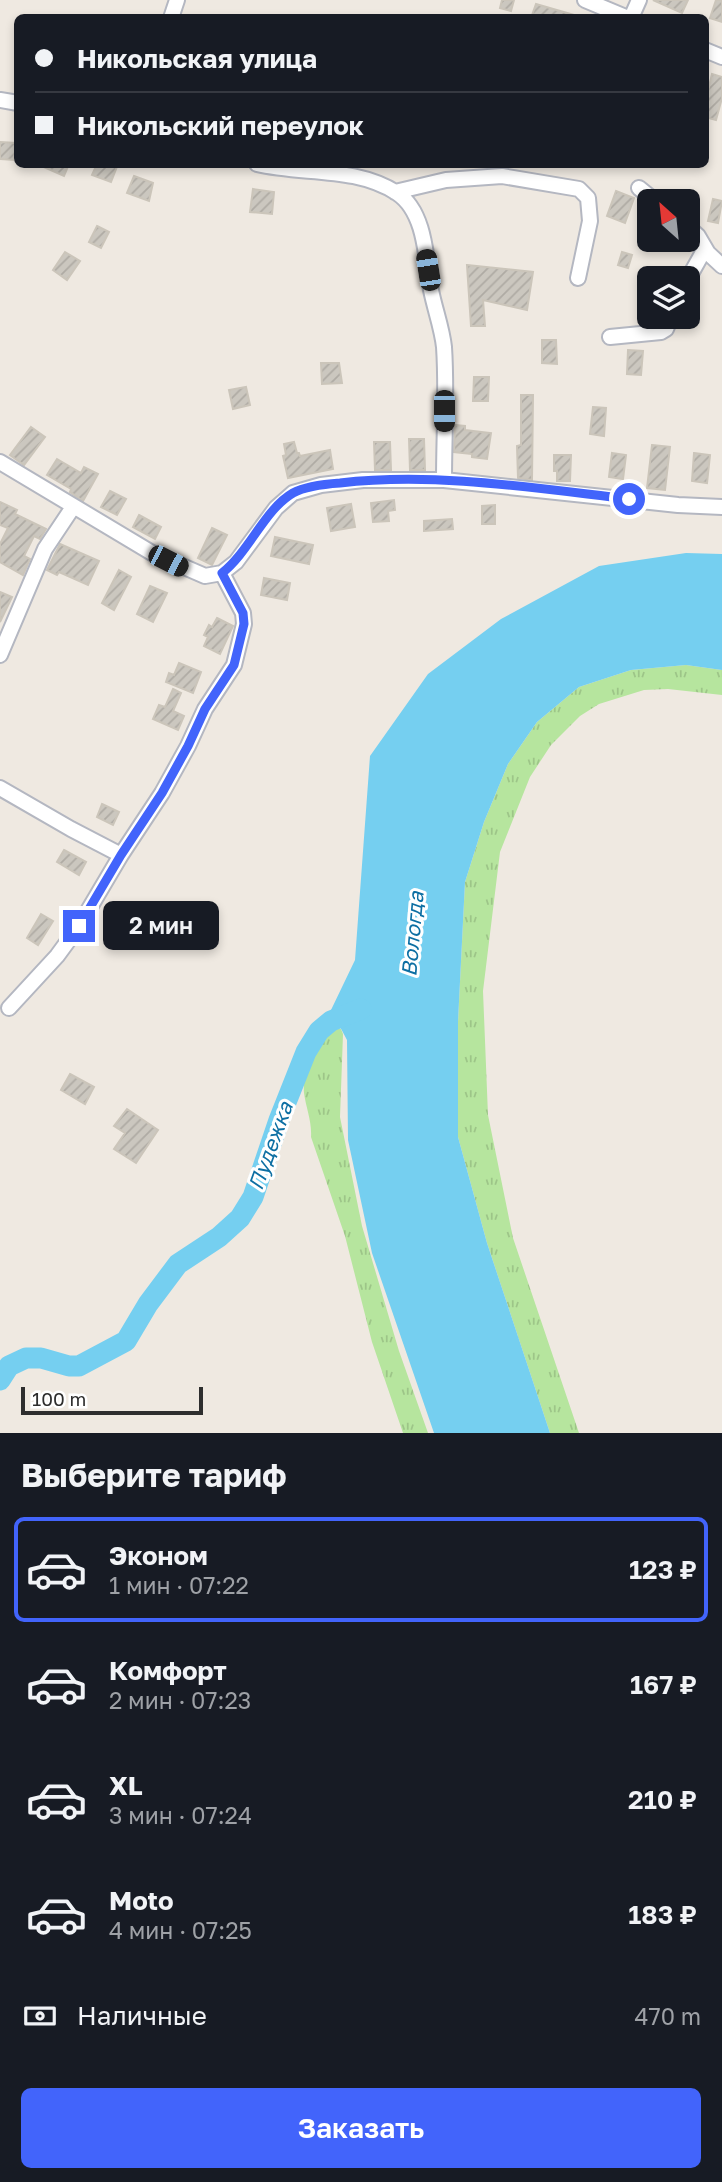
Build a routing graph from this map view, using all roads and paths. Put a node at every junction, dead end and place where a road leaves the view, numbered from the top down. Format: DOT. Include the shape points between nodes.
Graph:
graph roads {
  1 [pos="585,0"];
  2 [pos="619,14"];
  3 [pos="289,168"];
  4 [pos="395,192"];
  5 [pos="700,239"];
  6 [pos="708,253"];
  7 [pos="693,266"];
  8 [pos="722,266"];
  9 [pos="578,278"];
  10 [pos="666,329"];
  11 [pos="610,337"];
  12 [pos="0,462"];
  13 [pos="444,480"];
  14 [pos="722,507"];
  15 [pos="73,508"];
  16 [pos="222,573"];
  17 [pos="0,655"];
  18 [pos="0,788"];
  19 [pos="121,855"];
  20 [pos="9,1008"];
  1 -- 2 [label="street"];
  3 -- 4 [label="street" via="353,176"];
  4 -- 9 [label="street" via="446,180 502,176 579,189 588,198 590,221"];
  4 -- 13 [label="street" via="412,209 419,228 442,330"];
  5 -- 6 [label="street"];
  6 -- 7 [label="street"];
  6 -- 8 [label="street"];
  10 -- 11 [label="street"];
  12 -- 15 [label="street"];
  13 -- 14 [label="street"];
  13 -- 16 [label="street" via="363,480 293,493"];
  15 -- 16 [label="street" via="184,569 205,576"];
  15 -- 17 [label="street" via="45,549"];
  16 -- 19 [label="street" via="243,613 234,665 205,709 162,793"];
  18 -- 19 [label="street"];
  19 -- 20 [label="street" via="79,926"];
}
